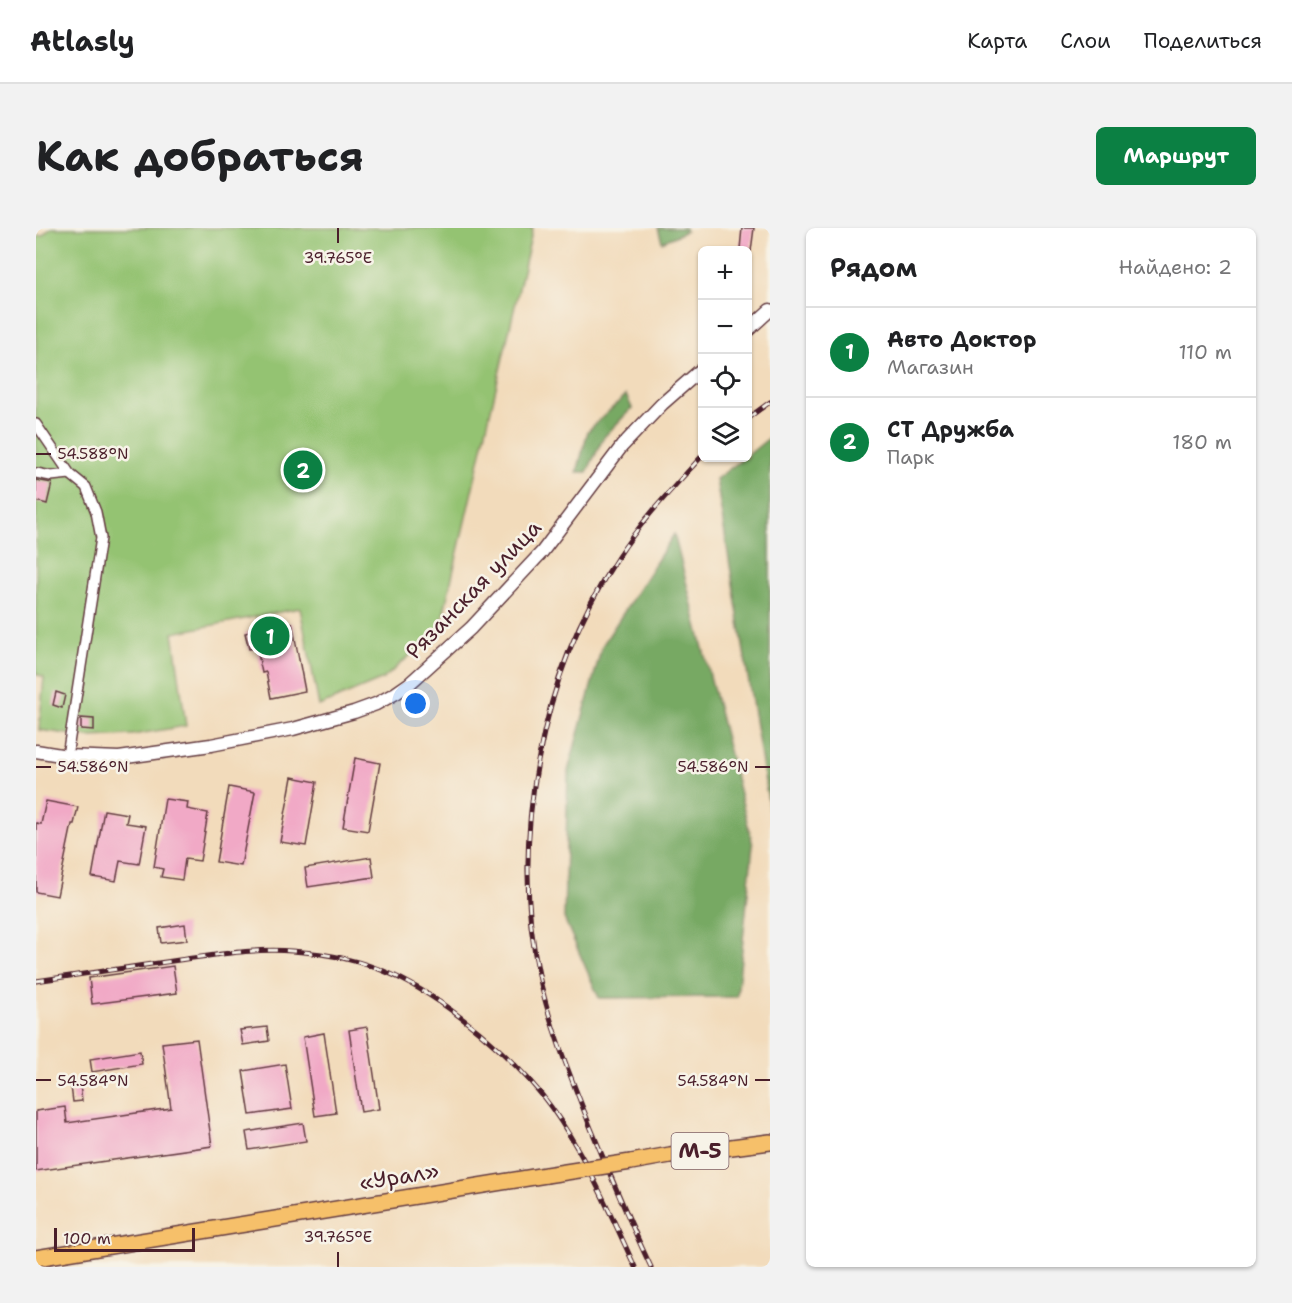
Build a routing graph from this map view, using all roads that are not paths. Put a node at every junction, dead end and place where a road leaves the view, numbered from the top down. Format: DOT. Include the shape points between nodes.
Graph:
graph roads {
  1 [pos="770,310"];
  2 [pos="752,326"];
  3 [pos="698,372"];
  4 [pos="36,424"];
  5 [pos="36,472"];
  6 [pos="70,474"];
  7 [pos="36,751"];
  8 [pos="67,756"];
  9 [pos="770,1142"];
  10 [pos="36,1258"];
  1 -- 2 [label="street"];
  3 -- 8 [label="street, Рязанская улица" via="622,446 542,552 471,628 396,693 376,704 293,729 211,745 119,758"];
  4 -- 6 [label="street"];
  5 -- 6 [label="street" via="51,477"];
  6 -- 8 [label="street" via="86,487 101,538"];
  7 -- 8 [label="street, Рязанская улица"];
  9 -- 10 [label="highway, «Урал» / М-5, bridge" via="546,1174"];
}
